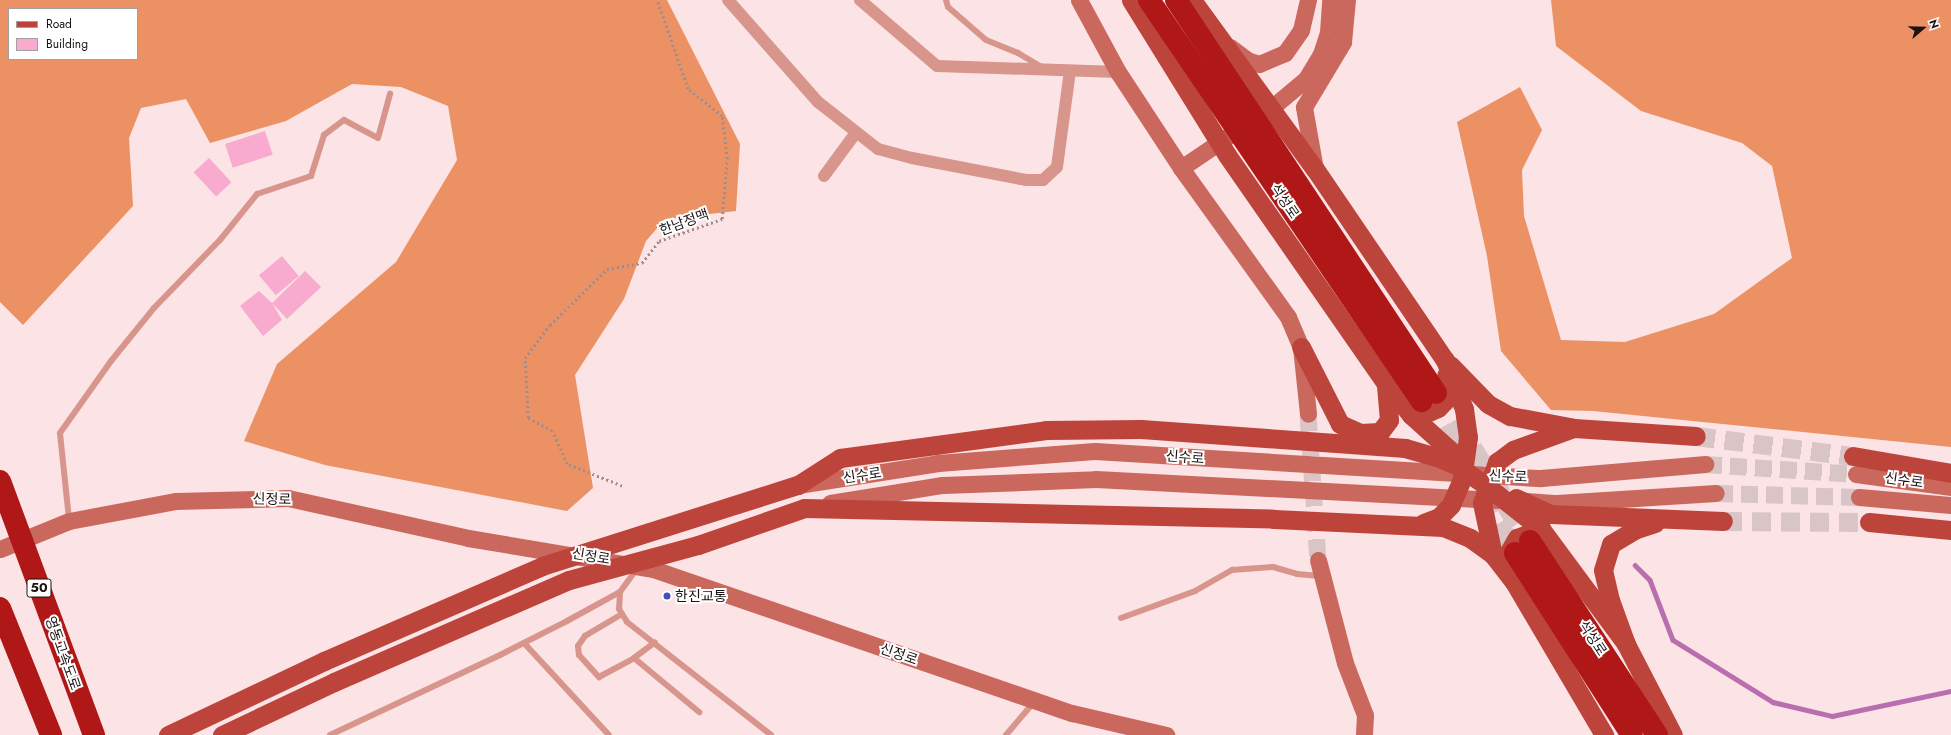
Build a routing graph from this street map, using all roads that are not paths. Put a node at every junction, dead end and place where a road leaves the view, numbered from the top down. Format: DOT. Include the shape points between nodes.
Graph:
graph roads {
  1 [pos="728,0"];
  2 [pos="860,0"];
  3 [pos="946,0"];
  4 [pos="1079,0"];
  5 [pos="1131,0"];
  6 [pos="1149,0"];
  7 [pos="1176,0"];
  8 [pos="1192,0"];
  9 [pos="1308,0"];
  10 [pos="1330,0"];
  11 [pos="1347,0"];
  12 [pos="1224,43"];
  13 [pos="1046,71"];
  14 [pos="1070,71"];
  15 [pos="1118,72"];
  16 [pos="390,94"];
  17 [pos="854,134"];
  18 [pos="1181,168"];
  19 [pos="1315,169"];
  20 [pos="824,176"];
  21 [pos="1301,347"];
  22 [pos="1444,360"];
  23 [pos="1386,384"];
  24 [pos="1423,403"];
  25 [pos="1308,414"];
  26 [pos="1574,428"];
  27 [pos="1380,432"];
  28 [pos="1696,436"];
  29 [pos="1340,446"];
  30 [pos="1705,464"];
  31 [pos="1855,465"];
  32 [pos="1464,466"];
  33 [pos="1951,473"];
  34 [pos="0,481"];
  35 [pos="1489,484"];
  36 [pos="798,485"];
  37 [pos="1951,487"];
  38 [pos="1716,493"];
  39 [pos="1859,497"];
  40 [pos="1951,505"];
  41 [pos="804,508"];
  42 [pos="1671,517"];
  43 [pos="69,521"];
  44 [pos="1723,521"];
  45 [pos="1869,522"];
  46 [pos="1423,524"];
  47 [pos="1951,530"];
  48 [pos="1529,541"];
  49 [pos="0,549"];
  50 [pos="1493,555"];
  51 [pos="640,566"];
  52 [pos="1320,568"];
  53 [pos="1514,582"];
  54 [pos="620,592"];
  55 [pos="0,608"];
  56 [pos="622,614"];
  57 [pos="1121,618"];
  58 [pos="655,642"];
  59 [pos="524,643"];
  60 [pos="1626,644"];
  61 [pos="634,658"];
  62 [pos="1035,701"];
  63 [pos="699,712"];
  64 [pos="93,732"];
  65 [pos="51,735"];
  66 [pos="168,735"];
  67 [pos="222,735"];
  68 [pos="330,735"];
  69 [pos="609,735"];
  70 [pos="771,735"];
  71 [pos="1006,735"];
  72 [pos="1166,735"];
  73 [pos="1364,735"];
  74 [pos="1604,735"];
  75 [pos="1632,735"];
  76 [pos="1657,735"];
  77 [pos="1673,735"];
  1 -- 17 [label="street" via="818,102"];
  2 -- 13 [label="street" via="937,66"];
  3 -- 13 [label="lane" via="948,7 986,40 1018,53"];
  4 -- 15 [label="street"];
  5 -- 23 [label="main road" via="1227,155"];
  6 -- 24 [label="highway, 석성로"];
  7 -- 24 [label="highway, 석성로"];
  8 -- 12 [label="main road"];
  9 -- 12 [label="street" via="1295,42 1285,53 1272,60 1259,64 1247,60"];
  10 -- 18 [label="street" via="1328,32 1321,54 1306,79 1290,94"];
  11 -- 19 [label="street" via="1343,42 1304,107"];
  12 -- 19 [label="main road"];
  13 -- 14 [label="street"];
  14 -- 15 [label="street"];
  14 -- 17 [label="street" via="1057,167 1043,180 1026,180 912,158 878,149"];
  15 -- 18 [label="street"];
  16 -- 43 [label="lane" via="378,138 344,120 324,135 311,176 257,194 220,240 154,308 111,361 60,433"];
  17 -- 20 [label="street"];
  18 -- 21 [label="street" via="1279,304"];
  19 -- 22 [label="main road"];
  21 -- 25 [label="street"];
  21 -- 27 [label="main road" via="1340,424 1360,433"];
  22 -- 24 [label="main road" via="1449,396 1438,408 1422,415"];
  22 -- 26 [label="main road" via="1498,412 1524,420"];
  22 -- 32 [label="main road" via="1468,423"];
  23 -- 24 [label="main road"];
  23 -- 27 [label="main road" via="1389,420"];
  24 -- 32 [label="main road"];
  26 -- 28 [label="main road"];
  26 -- 35 [label="main road" via="1512,450 1497,462"];
  27 -- 29 [label="main road" via="1373,438"];
  29 -- 32 [label="main road" via="1405,448"];
  29 -- 36 [label="main road" via="1141,429 1046,430 840,458"];
  30 -- 36 [label="street, 신수로" via="1541,478 1400,472 1095,451 938,463"];
  31 -- 33 [label="main road"];
  31 -- 37 [label="street, 신수로"];
  32 -- 35 [label="main road"];
  32 -- 46 [label="main road" via="1451,505 1439,517"];
  34 -- 64 [label="highway, 영동고속도로 / 50"];
  35 -- 42 [label="main road" via="1551,514 1618,519"];
  35 -- 48 [label="main road"];
  35 -- 50 [label="main road" via="1482,503"];
  36 -- 66 [label="main road, 신수로" via="542,566 324,661"];
  38 -- 41 [label="street, 신수로" via="1557,503 1096,479 943,485"];
  39 -- 40 [label="street, 신수로"];
  41 -- 46 [label="main road"];
  41 -- 67 [label="main road, 신수로" via="698,545 569,580 334,682"];
  42 -- 44 [label="main road"];
  42 -- 60 [label="main road" via="1636,529 1611,544 1603,570 1610,600"];
  43 -- 49 [label="street, 신정로"];
  43 -- 51 [label="street, 신정로" via="176,501 288,498 468,538"];
  45 -- 47 [label="main road"];
  46 -- 50 [label="main road" via="1443,527 1470,538"];
  48 -- 53 [label="main road" via="1517,538 1507,555"];
  48 -- 60 [label="main road"];
  48 -- 75 [label="highway, 석성로"];
  48 -- 76 [label="highway, 석성로"];
  50 -- 53 [label="main road"];
  51 -- 54 [label="lane"];
  51 -- 62 [label="street, 신정로"];
  52 -- 57 [label="lane" via="1297,574 1272,567 1232,570 1195,591"];
  52 -- 73 [label="street" via="1345,663 1365,715"];
  53 -- 74 [label="main road"];
  54 -- 56 [label="lane" via="619,609"];
  54 -- 59 [label="lane"];
  55 -- 65 [label="highway"];
  56 -- 58 [label="lane" via="627,622"];
  56 -- 61 [label="lane" via="585,636 578,646 579,655 598,677"];
  58 -- 61 [label="lane"];
  58 -- 70 [label="lane"];
  59 -- 68 [label="lane"];
  59 -- 69 [label="lane"];
  60 -- 77 [label="main road"];
  61 -- 63 [label="lane"];
  62 -- 71 [label="lane"];
  62 -- 72 [label="street, 신정로" via="1072,713"];
}
